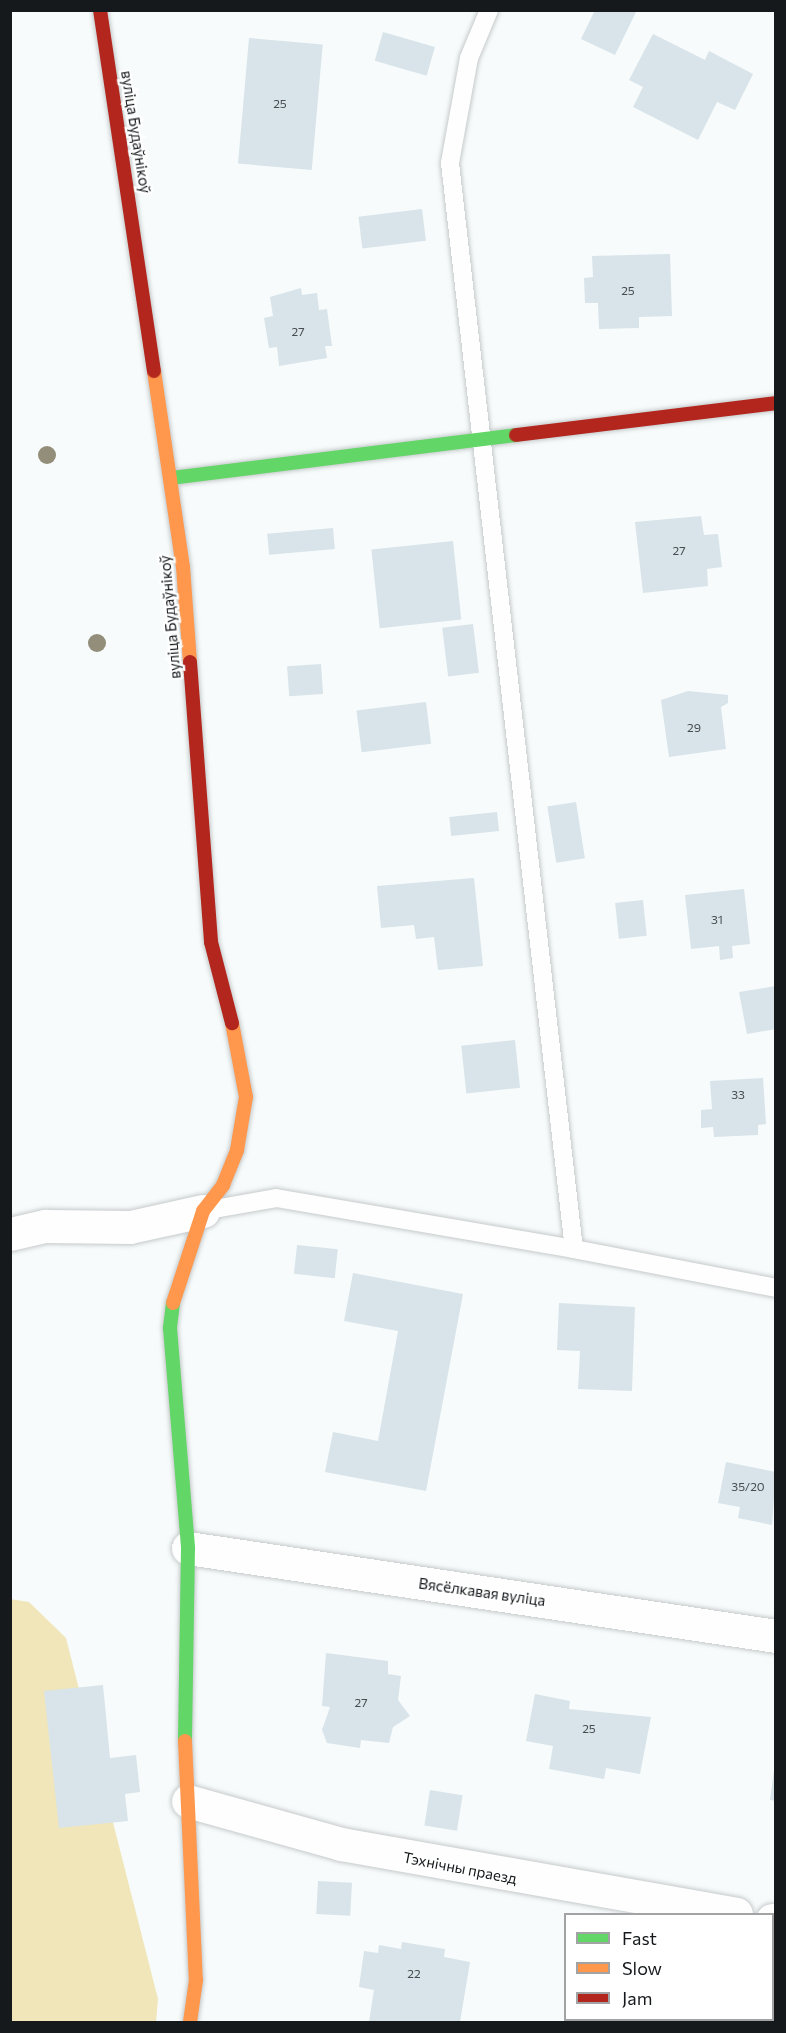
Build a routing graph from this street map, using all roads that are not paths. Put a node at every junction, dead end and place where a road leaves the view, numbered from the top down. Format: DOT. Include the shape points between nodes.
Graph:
graph roads {
  1 [pos="100,10"];
  2 [pos="489,10"];
  3 [pos="776,404"];
  4 [pos="482,440"];
  5 [pos="171,478"];
  6 [pos="203,1211"];
  7 [pos="10,1234"];
  8 [pos="574,1249"];
  9 [pos="776,1288"];
  10 [pos="188,1548"];
  11 [pos="776,1636"];
  12 [pos="188,1801"];
  13 [pos="730,1913"];
  14 [pos="190,2022"];
  1 -- 5 [label="street, вуліца Будаўнікоў"];
  2 -- 4 [label="lane" via="469,58 450,163"];
  3 -- 4 [label="street"];
  4 -- 5 [label="street"];
  4 -- 8 [label="lane"];
  5 -- 6 [label="street, вуліца Будаўнікоў" via="183,567 211,942 216,976 241,1049 246,1097 237,1150 223,1185"];
  6 -- 7 [label="street" via="130,1227 46,1226"];
  6 -- 8 [label="lane" via="276,1198"];
  6 -- 10 [label="street, вуліца Будаўнікоў" via="174,1295 170,1328"];
  8 -- 9 [label="lane"];
  10 -- 11 [label="street, Вясёлкавая вуліца"];
  10 -- 12 [label="street, вуліца Будаўнікоў"];
  12 -- 13 [label="street, Тэхнічны праезд" via="341,1844"];
  12 -- 14 [label="street, вуліца Будаўнікоў" via="196,1980"];
}
